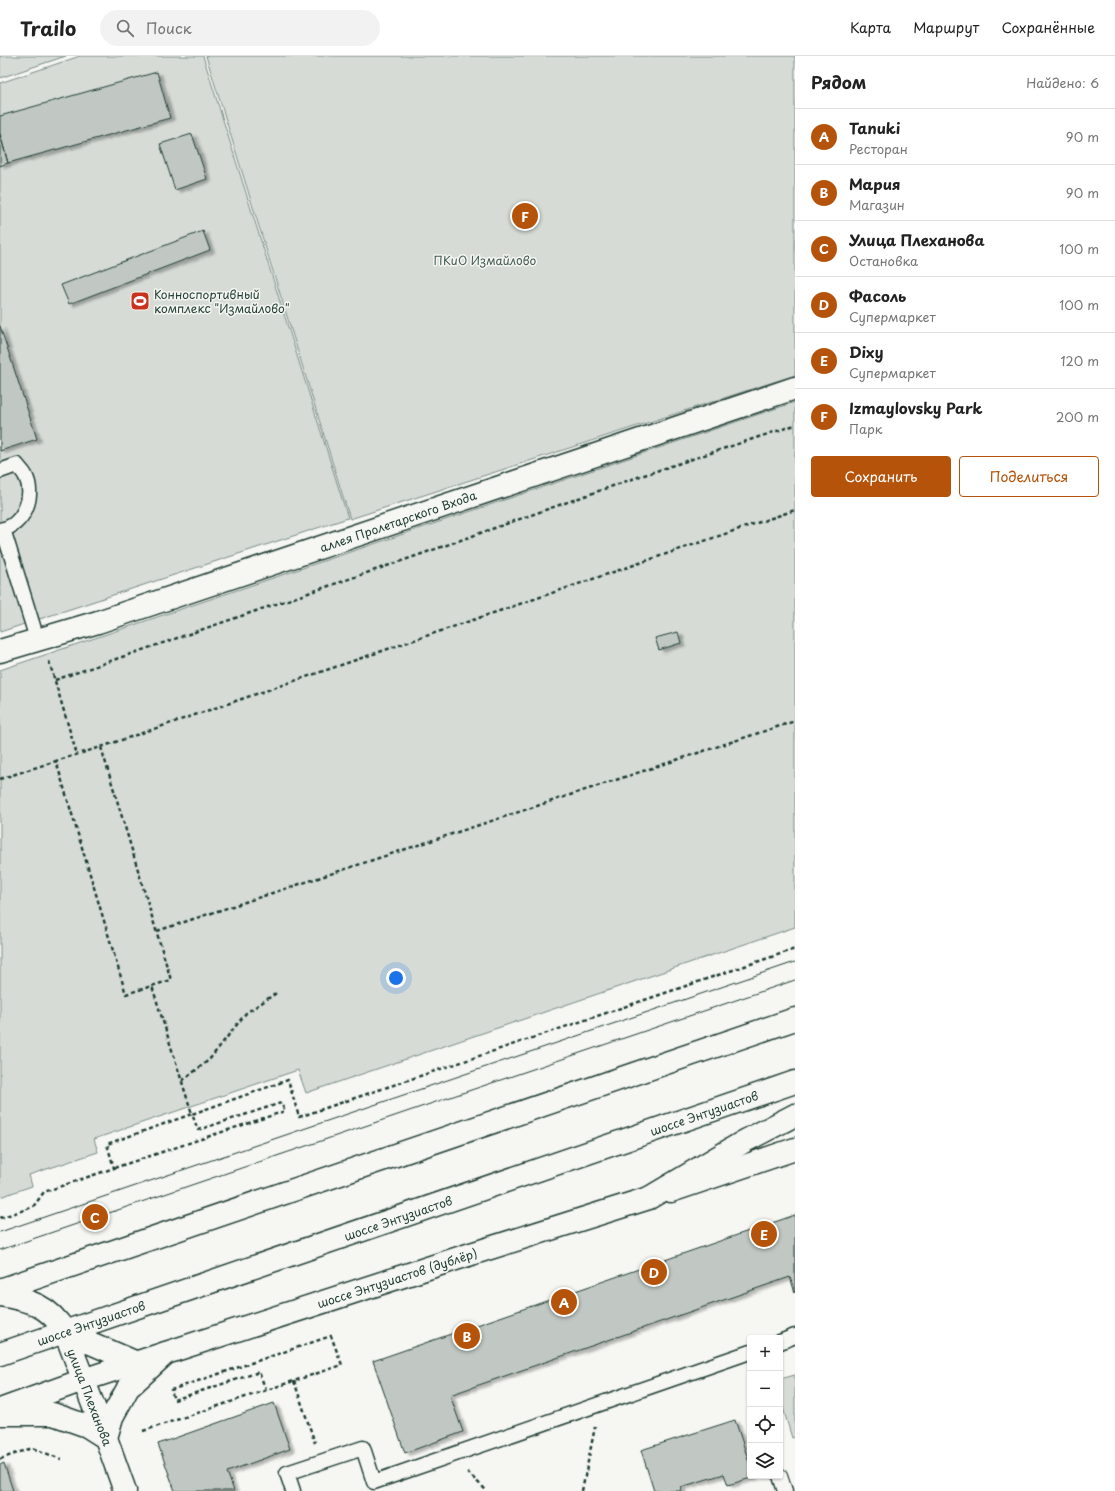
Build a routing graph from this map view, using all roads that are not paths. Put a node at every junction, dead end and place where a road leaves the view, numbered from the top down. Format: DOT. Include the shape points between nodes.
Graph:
graph roads {
  1 [pos="795,388"];
  2 [pos="0,470"];
  3 [pos="2,529"];
  4 [pos="38,639"];
  5 [pos="0,651"];
  6 [pos="795,1019"];
  7 [pos="795,1082"];
  8 [pos="795,1115"];
  9 [pos="795,1149"];
  10 [pos="649,1198"];
  11 [pos="0,1290"];
  12 [pos="0,1295"];
  13 [pos="65,1332"];
  14 [pos="795,1336"];
  15 [pos="783,1341"];
  16 [pos="166,1353"];
  17 [pos="747,1353"];
  18 [pos="0,1354"];
  19 [pos="137,1363"];
  20 [pos="83,1380"];
  21 [pos="0,1410"];
  22 [pos="0,1414"];
  23 [pos="106,1438"];
  24 [pos="781,1479"];
  25 [pos="125,1491"];
  26 [pos="293,1491"];
  27 [pos="785,1491"];
  1 -- 4 [label="main road, аллея Пролетарского Входа" via="98,622"];
  2 -- 3 [label="lane" via="17,465 25,475 29,488 24,513 15,523"];
  3 -- 4 [label="lane"];
  4 -- 5 [label="main road, аллея Пролетарского Входа"];
  6 -- 11 [label="main road"];
  7 -- 13 [label="main road, шоссе Энтузиастов"];
  8 -- 10 [label="main road"];
  9 -- 10 [label="main road, шоссе Энтузиастов (дублёр)"];
  10 -- 16 [label="main road, шоссе Энтузиастов (дублёр)"];
  12 -- 13 [label="main road, улица Плеханова" via="32,1302 48,1311"];
  13 -- 18 [label="main road, шоссе Энтузиастов"];
  13 -- 19 [label="main road"];
  13 -- 20 [label="main road, улица Плеханова"];
  14 -- 15 [label="lane"];
  16 -- 19 [label="main road, шоссе Энтузиастов (дублёр)"];
  16 -- 23 [label="main road" via="128,1388 112,1417"];
  17 -- 26 [label="lane" via="374,1482 363,1448 287,1473"];
  19 -- 20 [label="main road, шоссе Энтузиастов (дублёр)"];
  20 -- 21 [label="main road, шоссе Энтузиастов (дублёр)"];
  20 -- 23 [label="main road, улица Плеханова"];
  22 -- 23 [label="main road" via="53,1414 86,1426"];
  23 -- 25 [label="main road, улица Плеханова"];
  24 -- 27 [label="lane"];
}
